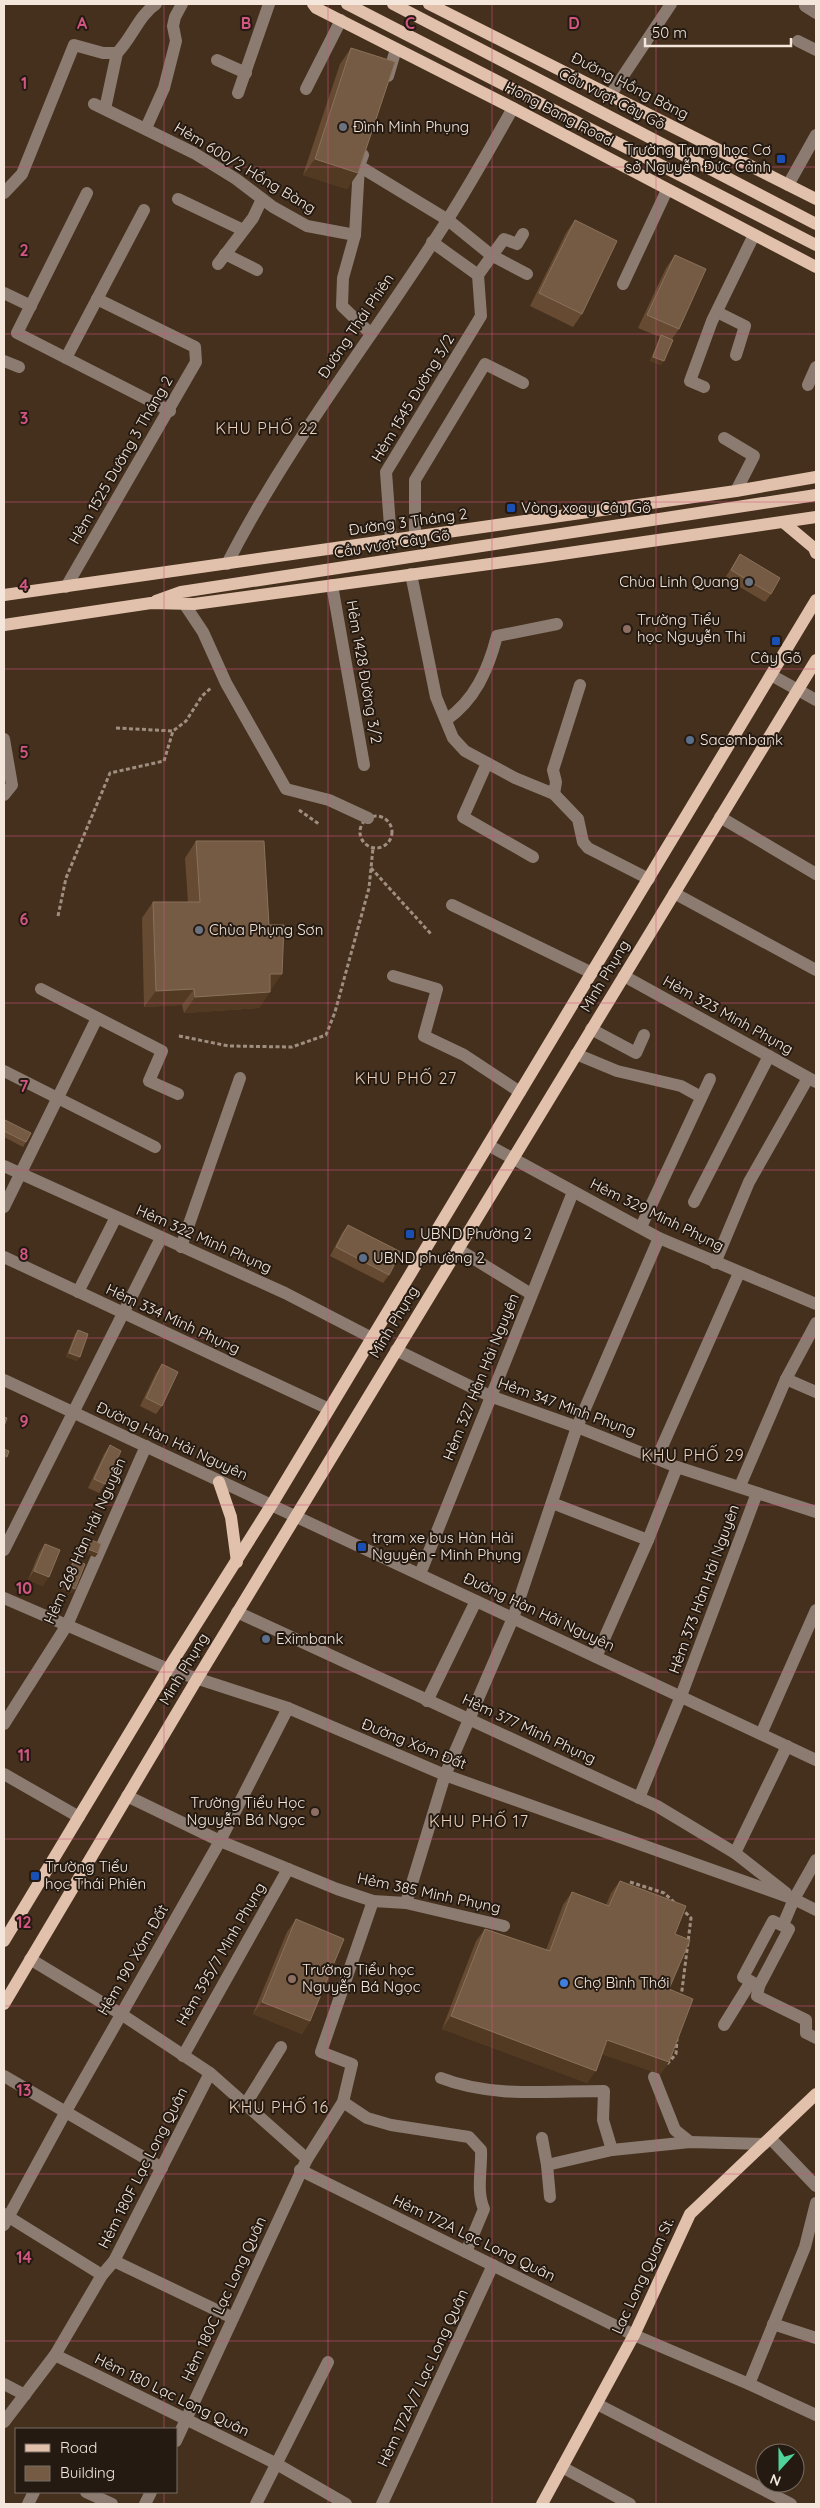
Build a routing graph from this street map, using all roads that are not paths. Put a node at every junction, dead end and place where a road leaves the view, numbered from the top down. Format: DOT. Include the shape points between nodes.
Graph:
graph roads {
  1 [pos="156,4"];
  2 [pos="182,4"];
  3 [pos="268,4"];
  4 [pos="313,4"];
  5 [pos="393,4"];
  6 [pos="671,4"];
  7 [pos="351,5"];
  8 [pos="435,5"];
  9 [pos="804,6"];
  10 [pos="816,13"];
  11 [pos="341,20"];
  12 [pos="798,41"];
  13 [pos="396,49"];
  14 [pos="816,50"];
  15 [pos="117,53"];
  16 [pos="217,60"];
  17 [pos="246,73"];
  18 [pos="385,85"];
  19 [pos="306,89"];
  20 [pos="238,93"];
  21 [pos="611,94"];
  22 [pos="513,108"];
  23 [pos="146,128"];
  24 [pos="816,135"];
  25 [pos="368,139"];
  26 [pos="359,166"];
  27 [pos="788,185"];
  28 [pos="667,190"];
  29 [pos="4,193"];
  30 [pos="87,193"];
  31 [pos="262,199"];
  32 [pos="816,199"];
  33 [pos="178,200"];
  34 [pos="144,210"];
  35 [pos="448,220"];
  36 [pos="816,224"];
  37 [pos="243,230"];
  38 [pos="523,234"];
  39 [pos="356,235"];
  40 [pos="754,235"];
  41 [pos="432,242"];
  42 [pos="816,245"];
  43 [pos="491,255"];
  44 [pos="816,267"];
  45 [pos="257,270"];
  46 [pos="527,274"];
  47 [pos="478,275"];
  48 [pos="623,284"];
  49 [pos="4,294"];
  50 [pos="97,299"];
  51 [pos="31,306"];
  52 [pos="717,312"];
  53 [pos="370,333"];
  54 [pos="736,355"];
  55 [pos="66,358"];
  56 [pos="4,361"];
  57 [pos="19,367"];
  58 [pos="816,367"];
  59 [pos="523,382"];
  60 [pos="808,385"];
  61 [pos="704,387"];
  62 [pos="170,411"];
  63 [pos="724,438"];
  64 [pos="816,477"];
  65 [pos="736,491"];
  66 [pos="816,495"];
  67 [pos="816,516"];
  68 [pos="783,522"];
  69 [pos="416,537"];
  70 [pos="392,540"];
  71 [pos="816,552"];
  72 [pos="227,564"];
  73 [pos="411,574"];
  74 [pos="332,585"];
  75 [pos="66,587"];
  76 [pos="4,595"];
  77 [pos="816,600"];
  78 [pos="151,603"];
  79 [pos="184,606"];
  80 [pos="557,624"];
  81 [pos="4,625"];
  82 [pos="816,660"];
  83 [pos="771,675"];
  84 [pos="580,685"];
  85 [pos="798,690"];
  86 [pos="816,700"];
  87 [pos="446,720"];
  88 [pos="4,739"];
  89 [pos="487,763"];
  90 [pos="364,765"];
  91 [pos="554,794"];
  92 [pos="4,795"];
  93 [pos="720,817"];
  94 [pos="368,818"];
  95 [pos="533,857"];
  96 [pos="816,874"];
  97 [pos="649,879"];
  98 [pos="674,893"];
  99 [pos="452,905"];
  100 [pos="816,970"];
  101 [pos="592,973"];
  102 [pos="393,976"];
  103 [pos="624,976"];
  104 [pos="41,989"];
  105 [pos="97,1018"];
  106 [pos="592,1029"];
  107 [pos="644,1035"];
  108 [pos="576,1054"];
  109 [pos="769,1056"];
  110 [pos="4,1071"];
  111 [pos="240,1078"];
  112 [pos="710,1079"];
  113 [pos="812,1080"];
  114 [pos="520,1092"];
  115 [pos="178,1094"];
  116 [pos="701,1097"];
  117 [pos="57,1098"];
  118 [pos="488,1145"];
  119 [pos="155,1147"];
  120 [pos="513,1158"];
  121 [pos="4,1166"];
  122 [pos="20,1174"];
  123 [pos="573,1192"];
  124 [pos="694,1202"];
  125 [pos="4,1207"];
  126 [pos="116,1218"];
  127 [pos="641,1227"];
  128 [pos="161,1238"];
  129 [pos="659,1238"];
  130 [pos="181,1247"];
  131 [pos="458,1249"];
  132 [pos="4,1257"];
  133 [pos="715,1263"];
  134 [pos="739,1272"];
  135 [pos="78,1292"];
  136 [pos="532,1294"];
  137 [pos="816,1304"];
  138 [pos="122,1312"];
  139 [pos="816,1323"];
  140 [pos="372,1338"];
  141 [pos="396,1350"];
  142 [pos="786,1379"];
  143 [pos="4,1380"];
  144 [pos="816,1392"];
  145 [pos="490,1396"];
  146 [pos="329,1409"];
  147 [pos="72,1412"];
  148 [pos="578,1427"];
  149 [pos="146,1446"];
  150 [pos="657,1458"];
  151 [pos="677,1467"];
  152 [pos="219,1482"];
  153 [pos="740,1486"];
  154 [pos="757,1493"];
  155 [pos="552,1503"];
  156 [pos="272,1504"];
  157 [pos="816,1512"];
  158 [pos="296,1515"];
  159 [pos="648,1540"];
  160 [pos="4,1550"];
  161 [pos="237,1562"];
  162 [pos="420,1574"];
  163 [pos="4,1598"];
  164 [pos="476,1601"];
  165 [pos="816,1610"];
  166 [pos="237,1612"];
  167 [pos="512,1618"];
  168 [pos="67,1625"];
  169 [pos="596,1657"];
  170 [pos="168,1668"];
  171 [pos="196,1679"];
  172 [pos="681,1696"];
  173 [pos="427,1701"];
  174 [pos="288,1708"];
  175 [pos="469,1720"];
  176 [pos="4,1724"];
  177 [pos="761,1734"];
  178 [pos="787,1746"];
  179 [pos="816,1760"];
  180 [pos="4,1774"];
  181 [pos="445,1775"];
  182 [pos="127,1796"];
  183 [pos="640,1798"];
  184 [pos="79,1817"];
  185 [pos="220,1841"];
  186 [pos="735,1853"];
  187 [pos="816,1860"];
  188 [pos="288,1869"];
  189 [pos="794,1899"];
  190 [pos="372,1901"];
  191 [pos="406,1903"];
  192 [pos="816,1910"];
  193 [pos="783,1925"];
  194 [pos="504,1926"];
  195 [pos="4,1941"];
  196 [pos="30,1959"];
  197 [pos="754,1984"];
  198 [pos="4,2004"];
  199 [pos="121,2014"];
  200 [pos="724,2025"];
  201 [pos="816,2038"];
  202 [pos="281,2047"];
  203 [pos="183,2056"];
  204 [pos="210,2073"];
  205 [pos="4,2076"];
  206 [pos="654,2077"];
  207 [pos="441,2078"];
  208 [pos="816,2094"];
  209 [pos="343,2102"];
  210 [pos="245,2105"];
  211 [pos="65,2113"];
  212 [pos="542,2138"];
  213 [pos="767,2141"];
  214 [pos="690,2142"];
  215 [pos="612,2150"];
  216 [pos="548,2164"];
  217 [pos="304,2165"];
  218 [pos="162,2168"];
  219 [pos="816,2186"];
  220 [pos="550,2197"];
  221 [pos="816,2203"];
  222 [pos="5,2219"];
  223 [pos="811,2249"];
  224 [pos="466,2252"];
  225 [pos="114,2261"];
  226 [pos="493,2266"];
  227 [pos="102,2275"];
  228 [pos="233,2318"];
  229 [pos="774,2324"];
  230 [pos="634,2335"];
  231 [pos="816,2338"];
  232 [pos="55,2355"];
  233 [pos="328,2362"];
  234 [pos="4,2384"];
  235 [pos="749,2384"];
  236 [pos="25,2395"];
  237 [pos="596,2404"];
  238 [pos="816,2416"];
  239 [pos="187,2419"];
  240 [pos="4,2422"];
  241 [pos="178,2437"];
  242 [pos="275,2463"];
  243 [pos="562,2467"];
  244 [pos="88,2493"];
  245 [pos="151,2493"];
  246 [pos="112,2504"];
  247 [pos="145,2504"];
  248 [pos="256,2504"];
  249 [pos="346,2504"];
  250 [pos="382,2504"];
  251 [pos="542,2504"];
  252 [pos="630,2504"];
  253 [pos="791,2504"];
  1 -- 15 [label="street" via="147,10"];
  2 -- 23 [label="street" via="173,26 176,41 164,88"];
  3 -- 17 [label="street" via="251,49"];
  4 -- 11 [label="main road, Hong Bang Road"];
  5 -- 36 [label="main road, Cầu vượt Cây Gõ"];
  6 -- 21 [label="street"];
  7 -- 42 [label="main road"];
  8 -- 21 [label="main road, Đường Hồng Bàng"];
  9 -- 10 [label="street"];
  11 -- 13 [label="main road, Hong Bang Road"];
  11 -- 19 [label="street"];
  12 -- 14 [label="street"];
  13 -- 18 [label="street"];
  13 -- 22 [label="main road, Hong Bang Road"];
  15 -- 23 [label="street, Hẻm 600/2 Hồng Bàng" via="100,106"];
  15 -- 29 [label="street" via="103,53 74,45 22,174"];
  16 -- 17 [label="street"];
  17 -- 20 [label="street"];
  21 -- 27 [label="main road, Đường Hồng Bàng"];
  22 -- 28 [label="main road, Hong Bang Road"];
  22 -- 35 [label="street, Đường Thái Phiên"];
  23 -- 31 [label="street, Hẻm 600/2 Hồng Bàng" via="194,153"];
  24 -- 27 [label="street"];
  25 -- 26 [label="street"];
  26 -- 35 [label="street"];
  26 -- 39 [label="street"];
  27 -- 32 [label="main road, Đường Hồng Bàng"];
  28 -- 40 [label="main road, Hong Bang Road"];
  28 -- 48 [label="street"];
  30 -- 51 [label="street"];
  31 -- 37 [label="street"];
  31 -- 39 [label="street, Hẻm 600/2 Hồng Bàng" via="307,226"];
  33 -- 37 [label="street"];
  34 -- 50 [label="street"];
  35 -- 41 [label="street, Đường Thái Phiên"];
  35 -- 43 [label="street"];
  37 -- 45 [label="street" via="222,259"];
  38 -- 43 [label="street" via="516,244 504,239"];
  39 -- 53 [label="street" via="343,278 342,306"];
  40 -- 44 [label="main road, Hong Bang Road"];
  40 -- 52 [label="street"];
  41 -- 47 [label="street"];
  41 -- 53 [label="street, Đường Thái Phiên"];
  43 -- 46 [label="street"];
  43 -- 47 [label="street"];
  47 -- 70 [label="street, Hẻm 1545 Đường 3/2" via="481,316 386,472"];
  49 -- 51 [label="street"];
  50 -- 55 [label="street"];
  50 -- 62 [label="street, Hẻm 1525 Đường 3 Tháng 2" via="195,347 196,362"];
  51 -- 55 [label="street" via="18,333"];
  52 -- 54 [label="street" via="745,326"];
  52 -- 61 [label="street" via="690,381"];
  53 -- 72 [label="street, Đường Thái Phiên" via="254,511"];
  55 -- 62 [label="street"];
  56 -- 57 [label="street"];
  58 -- 60 [label="street"];
  59 -- 69 [label="street" via="485,364 415,480"];
  62 -- 75 [label="street, Hẻm 1525 Đường 3 Tháng 2"];
  63 -- 65 [label="street" via="754,456"];
  64 -- 65 [label="main road, Đường 3 Tháng 2"];
  65 -- 69 [label="main road, Đường 3 Tháng 2"];
  66 -- 78 [label="main road, Cầu vượt Cây Gõ" via="181,592"];
  67 -- 68 [label="main road"];
  68 -- 71 [label="main road"];
  68 -- 73 [label="main road"];
  69 -- 70 [label="main road, Đường 3 Tháng 2"];
  70 -- 72 [label="main road, Đường 3 Tháng 2"];
  72 -- 75 [label="main road, Đường 3 Tháng 2"];
  73 -- 74 [label="main road"];
  73 -- 87 [label="street" via="436,697"];
  74 -- 79 [label="main road"];
  74 -- 90 [label="street, Hẻm 1428 Đường 3/2"];
  75 -- 76 [label="main road, Đường 3 Tháng 2"];
  77 -- 83 [label="main road, Minh Phụng"];
  78 -- 79 [label="main road"];
  78 -- 81 [label="main road"];
  79 -- 94 [label="street" via="203,632 223,677 286,789 329,800"];
  80 -- 87 [label="street" via="497,636 489,667 462,709"];
  82 -- 85 [label="main road, Minh Phụng"];
  83 -- 85 [label="street"];
  83 -- 97 [label="main road, Minh Phụng"];
  84 -- 91 [label="street" via="553,770"];
  85 -- 86 [label="street"];
  85 -- 93 [label="main road, Minh Phụng"];
  87 -- 89 [label="street" via="453,738 465,751"];
  88 -- 92 [label="street" via="12,784"];
  89 -- 91 [label="street"];
  89 -- 95 [label="street" via="463,817"];
  91 -- 97 [label="street" via="578,819 583,842 588,848"];
  93 -- 96 [label="street"];
  93 -- 98 [label="main road, Minh Phụng"];
  97 -- 101 [label="main road, Minh Phụng"];
  98 -- 100 [label="street"];
  98 -- 103 [label="main road, Minh Phụng"];
  99 -- 101 [label="street"];
  101 -- 114 [label="main road, Minh Phụng"];
  102 -- 114 [label="street" via="437,990 424,1036 464,1054"];
  103 -- 106 [label="main road, Minh Phụng"];
  103 -- 109 [label="street, Hẻm 323 Minh Phụng"];
  104 -- 105 [label="street"];
  105 -- 115 [label="street" via="162,1051 148,1081"];
  105 -- 117 [label="street"];
  106 -- 107 [label="street" via="636,1054"];
  106 -- 108 [label="main road, Minh Phụng"];
  108 -- 116 [label="street" via="617,1072 681,1086"];
  108 -- 120 [label="main road, Minh Phụng"];
  109 -- 113 [label="street, Hẻm 323 Minh Phụng"];
  109 -- 124 [label="street"];
  110 -- 117 [label="street"];
  111 -- 130 [label="street"];
  112 -- 116 [label="street"];
  113 -- 133 [label="street" via="750,1182"];
  114 -- 118 [label="main road, Minh Phụng"];
  116 -- 127 [label="street"];
  117 -- 119 [label="street"];
  117 -- 122 [label="street"];
  118 -- 120 [label="street, Hẻm 329 Minh Phụng"];
  118 -- 140 [label="main road, Minh Phụng"];
  120 -- 123 [label="street, Hẻm 329 Minh Phụng"];
  120 -- 131 [label="main road, Minh Phụng"];
  121 -- 122 [label="street, Hẻm 322 Minh Phụng"];
  122 -- 125 [label="street"];
  122 -- 126 [label="street, Hẻm 322 Minh Phụng"];
  123 -- 127 [label="street, Hẻm 329 Minh Phụng"];
  123 -- 136 [label="street, Hẻm 327 Hàn Hải Nguyên"];
  126 -- 128 [label="street, Hẻm 322 Minh Phụng"];
  126 -- 135 [label="street"];
  127 -- 129 [label="street, Hẻm 329 Minh Phụng"];
  128 -- 130 [label="street, Hẻm 322 Minh Phụng"];
  128 -- 138 [label="street"];
  129 -- 133 [label="street, Hẻm 329 Minh Phụng"];
  129 -- 148 [label="street"];
  130 -- 140 [label="street, Hẻm 322 Minh Phụng" via="285,1293"];
  131 -- 136 [label="street"];
  131 -- 141 [label="main road, Minh Phụng"];
  132 -- 135 [label="street, Hẻm 334 Minh Phụng"];
  133 -- 134 [label="street, Hẻm 329 Minh Phụng"];
  134 -- 137 [label="street, Hẻm 329 Minh Phụng"];
  134 -- 150 [label="street"];
  135 -- 138 [label="street, Hẻm 334 Minh Phụng"];
  136 -- 145 [label="street, Hẻm 327 Hàn Hải Nguyên"];
  138 -- 146 [label="street, Hẻm 334 Minh Phụng"];
  138 -- 147 [label="street"];
  139 -- 142 [label="street"];
  140 -- 146 [label="main road, Minh Phụng"];
  141 -- 145 [label="street, Hẻm 347 Minh Phụng"];
  141 -- 158 [label="main road, Minh Phụng"];
  142 -- 144 [label="street"];
  142 -- 153 [label="street"];
  143 -- 147 [label="street, Đường Hàn Hải Nguyên"];
  145 -- 148 [label="street, Hẻm 347 Minh Phụng"];
  145 -- 162 [label="street, Hẻm 327 Hàn Hải Nguyên"];
  146 -- 156 [label="main road, Minh Phụng"];
  147 -- 149 [label="street, Đường Hàn Hải Nguyên"];
  147 -- 160 [label="street"];
  148 -- 150 [label="street, Hẻm 347 Minh Phụng"];
  148 -- 155 [label="street"];
  149 -- 152 [label="street, Đường Hàn Hải Nguyên"];
  149 -- 168 [label="street, Hẻm 268 Hàn Hải Nguyên"];
  150 -- 151 [label="street, Hẻm 347 Minh Phụng"];
  151 -- 153 [label="street, Hẻm 347 Minh Phụng"];
  151 -- 159 [label="street"];
  152 -- 156 [label="street, Đường Hàn Hải Nguyên"];
  152 -- 161 [label="main road" via="231,1517"];
  153 -- 154 [label="street, Hẻm 347 Minh Phụng"];
  154 -- 157 [label="street, Hẻm 347 Minh Phụng"];
  154 -- 172 [label="street, Hẻm 373 Hàn Hải Nguyên"];
  155 -- 159 [label="street"];
  155 -- 167 [label="street"];
  156 -- 158 [label="street, Đường Hàn Hải Nguyên"];
  156 -- 161 [label="main road, Minh Phụng"];
  158 -- 162 [label="street, Đường Hàn Hải Nguyên"];
  158 -- 166 [label="main road, Minh Phụng"];
  159 -- 169 [label="street"];
  161 -- 170 [label="main road, Minh Phụng"];
  162 -- 164 [label="street, Đường Hàn Hải Nguyên"];
  163 -- 168 [label="street, Đường Xóm Đất"];
  164 -- 167 [label="street, Đường Hàn Hải Nguyên"];
  164 -- 173 [label="street"];
  165 -- 177 [label="street"];
  166 -- 171 [label="main road, Minh Phụng"];
  166 -- 173 [label="street, Hẻm 377 Minh Phụng"];
  167 -- 169 [label="street, Đường Hàn Hải Nguyên"];
  167 -- 175 [label="street"];
  168 -- 170 [label="street, Đường Xóm Đất"];
  168 -- 176 [label="street, Hẻm 268 Hàn Hải Nguyên"];
  169 -- 172 [label="street, Đường Hàn Hải Nguyên"];
  170 -- 171 [label="street, Đường Xóm Đất"];
  170 -- 184 [label="main road, Minh Phụng"];
  171 -- 174 [label="street, Đường Xóm Đất"];
  171 -- 182 [label="main road, Minh Phụng"];
  172 -- 177 [label="street, Đường Hàn Hải Nguyên"];
  172 -- 183 [label="street, Hẻm 373 Hàn Hải Nguyên"];
  173 -- 175 [label="street, Hẻm 377 Minh Phụng"];
  174 -- 181 [label="street, Đường Xóm Đất"];
  174 -- 185 [label="street, Hẻm 190 Xóm Đất"];
  175 -- 181 [label="street"];
  175 -- 183 [label="street, Hẻm 377 Minh Phụng"];
  177 -- 178 [label="street, Đường Hàn Hải Nguyên"];
  178 -- 179 [label="street, Đường Hàn Hải Nguyên"];
  178 -- 186 [label="street"];
  180 -- 184 [label="street"];
  181 -- 189 [label="street, Đường Xóm Đất"];
  181 -- 191 [label="street"];
  182 -- 185 [label="street, Hẻm 385 Minh Phụng"];
  182 -- 196 [label="main road, Minh Phụng"];
  183 -- 186 [label="street, Hẻm 377 Minh Phụng"];
  184 -- 195 [label="main road, Minh Phụng"];
  185 -- 188 [label="street, Hẻm 385 Minh Phụng"];
  185 -- 199 [label="street, Hẻm 190 Xóm Đất"];
  186 -- 189 [label="street, Hẻm 377 Minh Phụng"];
  187 -- 189 [label="street"];
  188 -- 190 [label="street, Hẻm 385 Minh Phụng"];
  188 -- 203 [label="street, Hẻm 395/7 Minh Phụng"];
  189 -- 192 [label="street, Đường Xóm Đất"];
  189 -- 193 [label="street"];
  190 -- 191 [label="street, Hẻm 385 Minh Phụng"];
  190 -- 209 [label="street, Hẻm 180C Lạc Long Quân" via="320,2052 352,2064"];
  191 -- 194 [label="street, Hẻm 385 Minh Phụng"];
  193 -- 197 [label="street" via="789,1929"];
  193 -- 197 [label="street" via="773,1921 743,1977"];
  196 -- 198 [label="main road, Minh Phụng"];
  196 -- 199 [label="street, Hẻm 172A Lạc Long Quân"];
  197 -- 200 [label="street"];
  197 -- 201 [label="street" via="757,1996 806,2020 806,2033"];
  199 -- 203 [label="street, Hẻm 172A Lạc Long Quân"];
  199 -- 211 [label="street, Hẻm 190 Xóm Đất"];
  202 -- 210 [label="street"];
  203 -- 204 [label="street, Hẻm 172A Lạc Long Quân"];
  204 -- 210 [label="street, Hẻm 172A Lạc Long Quân"];
  204 -- 218 [label="street, Hẻm 180F Lạc Long Quân"];
  205 -- 211 [label="street"];
  206 -- 214 [label="street" via="675,2130"];
  207 -- 215 [label="street" via="464,2087 493,2091 604,2091 603,2120"];
  208 -- 213 [label="main road, Lac Long Quan St."];
  209 -- 217 [label="street, Hẻm 180C Lạc Long Quân"];
  209 -- 224 [label="street" via="367,2118 392,2125 469,2137 481,2150 479,2197 484,2208"];
  210 -- 217 [label="street, Hẻm 172A Lạc Long Quân"];
  211 -- 218 [label="street"];
  211 -- 222 [label="street, Hẻm 190 Xóm Đất"];
  212 -- 216 [label="street"];
  213 -- 214 [label="street"];
  213 -- 219 [label="street"];
  213 -- 230 [label="main road, Lac Long Quan St." via="690,2214"];
  214 -- 215 [label="street"];
  215 -- 216 [label="street"];
  216 -- 220 [label="street"];
  217 -- 224 [label="street, Hẻm 172A Lạc Long Quân"];
  217 -- 228 [label="street, Hẻm 180C Lạc Long Quân"];
  218 -- 225 [label="street, Hẻm 180F Lạc Long Quân"];
  221 -- 223 [label="street"];
  222 -- 227 [label="street"];
  223 -- 229 [label="street"];
  224 -- 226 [label="street, Hẻm 172A Lạc Long Quân"];
  225 -- 227 [label="street, Hẻm 180F Lạc Long Quân"];
  225 -- 228 [label="street"];
  226 -- 230 [label="street, Hẻm 172A Lạc Long Quân"];
  226 -- 250 [label="street, Hẻm 172A/7 Lạc Long Quân"];
  227 -- 232 [label="street, Hẻm 180F Lạc Long Quân"];
  228 -- 239 [label="street, Hẻm 180C Lạc Long Quân"];
  229 -- 231 [label="street"];
  229 -- 235 [label="street"];
  230 -- 235 [label="street, Hẻm 172A Lạc Long Quân"];
  230 -- 237 [label="main road, Lac Long Quan St."];
  232 -- 236 [label="street, Hẻm 180F Lạc Long Quân"];
  232 -- 239 [label="street, Hẻm 180 Lạc Long Quân"];
  233 -- 242 [label="street"];
  234 -- 236 [label="street"];
  235 -- 238 [label="street, Hẻm 172A Lạc Long Quân"];
  236 -- 240 [label="street, Hẻm 180F Lạc Long Quân"];
  237 -- 243 [label="main road, Lac Long Quan St."];
  237 -- 253 [label="street"];
  239 -- 241 [label="street, Hẻm 180C Lạc Long Quân"];
  239 -- 242 [label="street, Hẻm 180 Lạc Long Quân"];
  242 -- 248 [label="street"];
  242 -- 249 [label="street, Hẻm 180 Lạc Long Quân"];
  243 -- 251 [label="main road, Lac Long Quan St."];
  243 -- 252 [label="street"];
  244 -- 246 [label="street"];
  245 -- 247 [label="street"];
}
